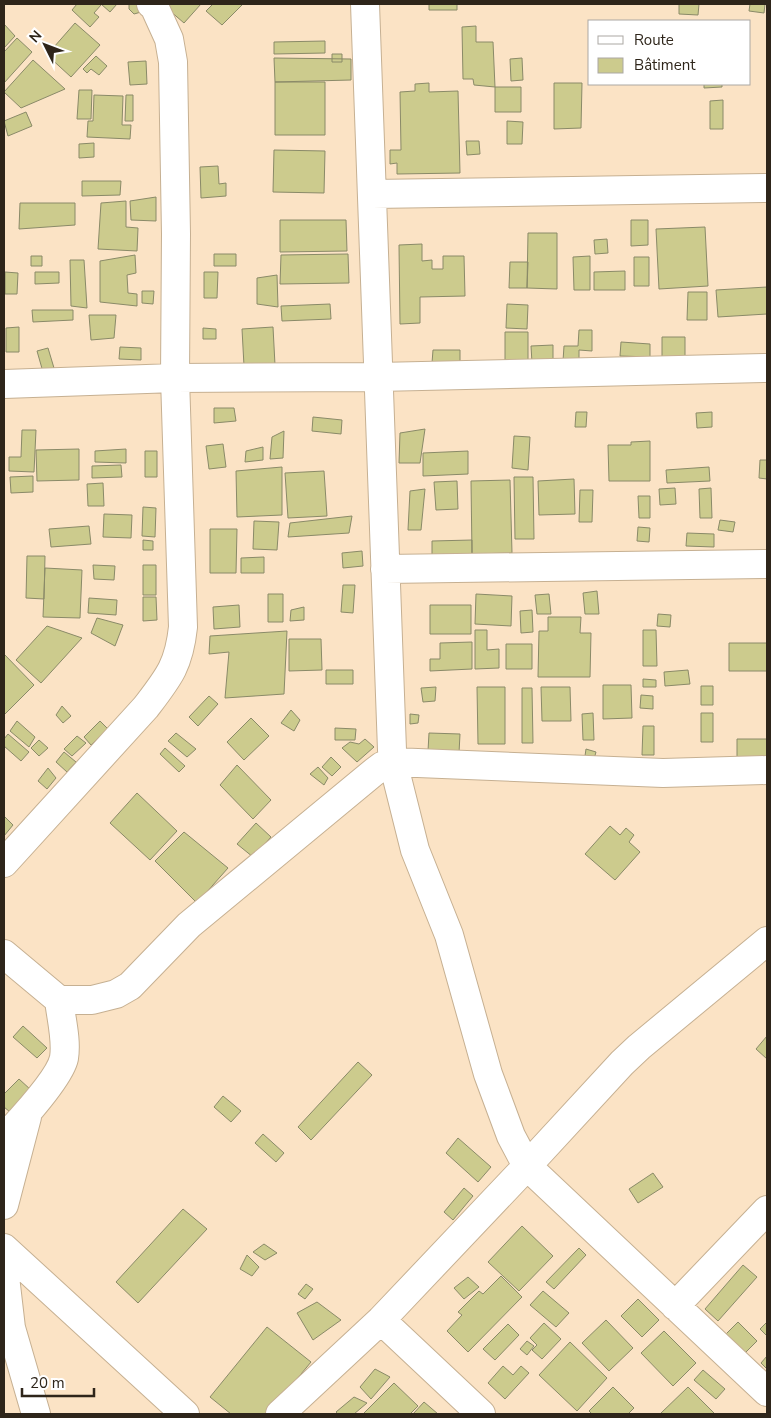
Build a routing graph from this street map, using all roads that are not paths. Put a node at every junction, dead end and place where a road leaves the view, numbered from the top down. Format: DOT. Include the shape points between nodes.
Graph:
graph roads {
  1 [pos="151,4"];
  2 [pos="365,4"];
  3 [pos="767,188"];
  4 [pos="372,194"];
  5 [pos="767,368"];
  6 [pos="378,377"];
  7 [pos="175,378"];
  8 [pos="4,384"];
  9 [pos="767,564"];
  10 [pos="385,569"];
  11 [pos="393,762"];
  12 [pos="767,770"];
  13 [pos="4,863"];
  14 [pos="767,942"];
  15 [pos="4,954"];
  16 [pos="59,1000"];
  17 [pos="29,1110"];
  18 [pos="4,1138"];
  19 [pos="527,1166"];
  20 [pos="4,1205"];
  21 [pos="767,1210"];
  22 [pos="4,1248"];
  23 [pos="4,1268"];
  24 [pos="674,1306"];
  25 [pos="381,1320"];
  26 [pos="767,1392"];
  27 [pos="36,1414"];
  28 [pos="185,1414"];
  29 [pos="280,1414"];
  30 [pos="481,1414"];
  1 -- 7 [label="street" via="169,39 173,62"];
  2 -- 4 [label="street"];
  3 -- 4 [label="street"];
  4 -- 6 [label="street"];
  5 -- 6 [label="street"];
  6 -- 7 [label="street"];
  6 -- 10 [label="street"];
  7 -- 8 [label="street"];
  7 -- 13 [label="street" via="183,627 176,664 146,707"];
  9 -- 10 [label="street"];
  10 -- 11 [label="street"];
  11 -- 12 [label="street" via="663,773"];
  11 -- 16 [label="street" via="374,772 210,907 130,986 116,994 92,1000"];
  11 -- 19 [label="street" via="415,850 449,936 488,1074 511,1136"];
  14 -- 19 [label="street" via="627,1058"];
  15 -- 16 [label="street"];
  16 -- 17 [label="street" via="64,1052 62,1067"];
  17 -- 18 [label="street"];
  17 -- 20 [label="street"];
  19 -- 24 [label="street"];
  19 -- 25 [label="street"];
  21 -- 24 [label="street"];
  22 -- 28 [label="street"];
  23 -- 27 [label="street" via="11,1328"];
  24 -- 26 [label="street"];
  25 -- 29 [label="street"];
  25 -- 30 [label="street"];
}
